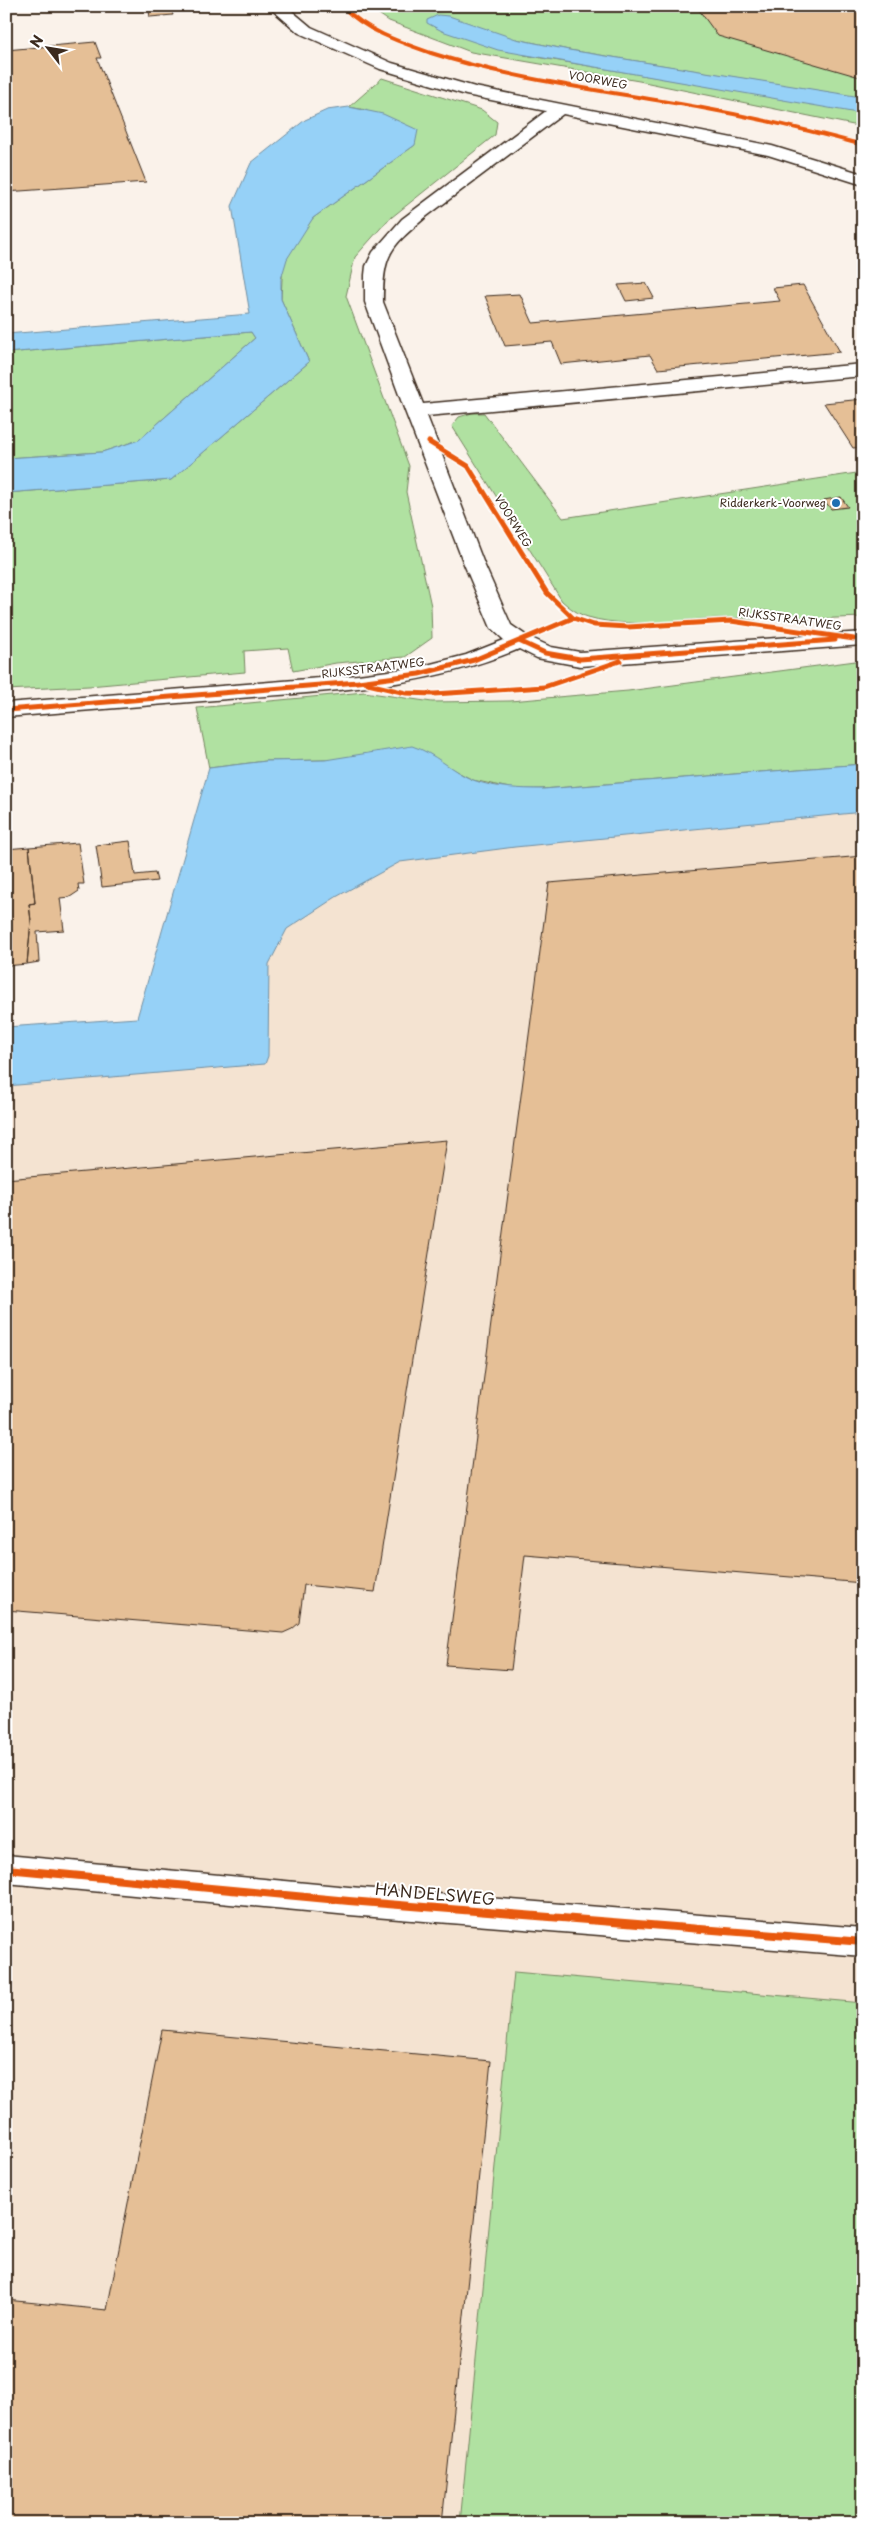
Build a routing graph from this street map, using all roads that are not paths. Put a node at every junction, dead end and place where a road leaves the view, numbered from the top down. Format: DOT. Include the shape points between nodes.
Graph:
graph roads {
  1 [pos="276,6"];
  2 [pos="559,109"];
  3 [pos="863,180"];
  4 [pos="863,370"];
  5 [pos="415,411"];
  6 [pos="863,638"];
  7 [pos="519,641"];
  8 [pos="6,710"];
  9 [pos="6,1869"];
  10 [pos="863,1942"];
  1 -- 2 [label="street" via="305,30 386,66 472,91"];
  2 -- 3 [label="street" via="772,151"];
  2 -- 5 [label="street" via="421,212 401,230 375,265 374,302"];
  4 -- 5 [label="street"];
  5 -- 7 [label="street" via="493,610 502,628"];
  6 -- 7 [label="street, RIJKSSTRAATWEG" via="580,659 545,652"];
  7 -- 8 [label="street, RIJKSSTRAATWEG" via="474,660 420,674 358,682"];
  9 -- 10 [label="street, HANDELSWEG" via="359,1902"];
}
